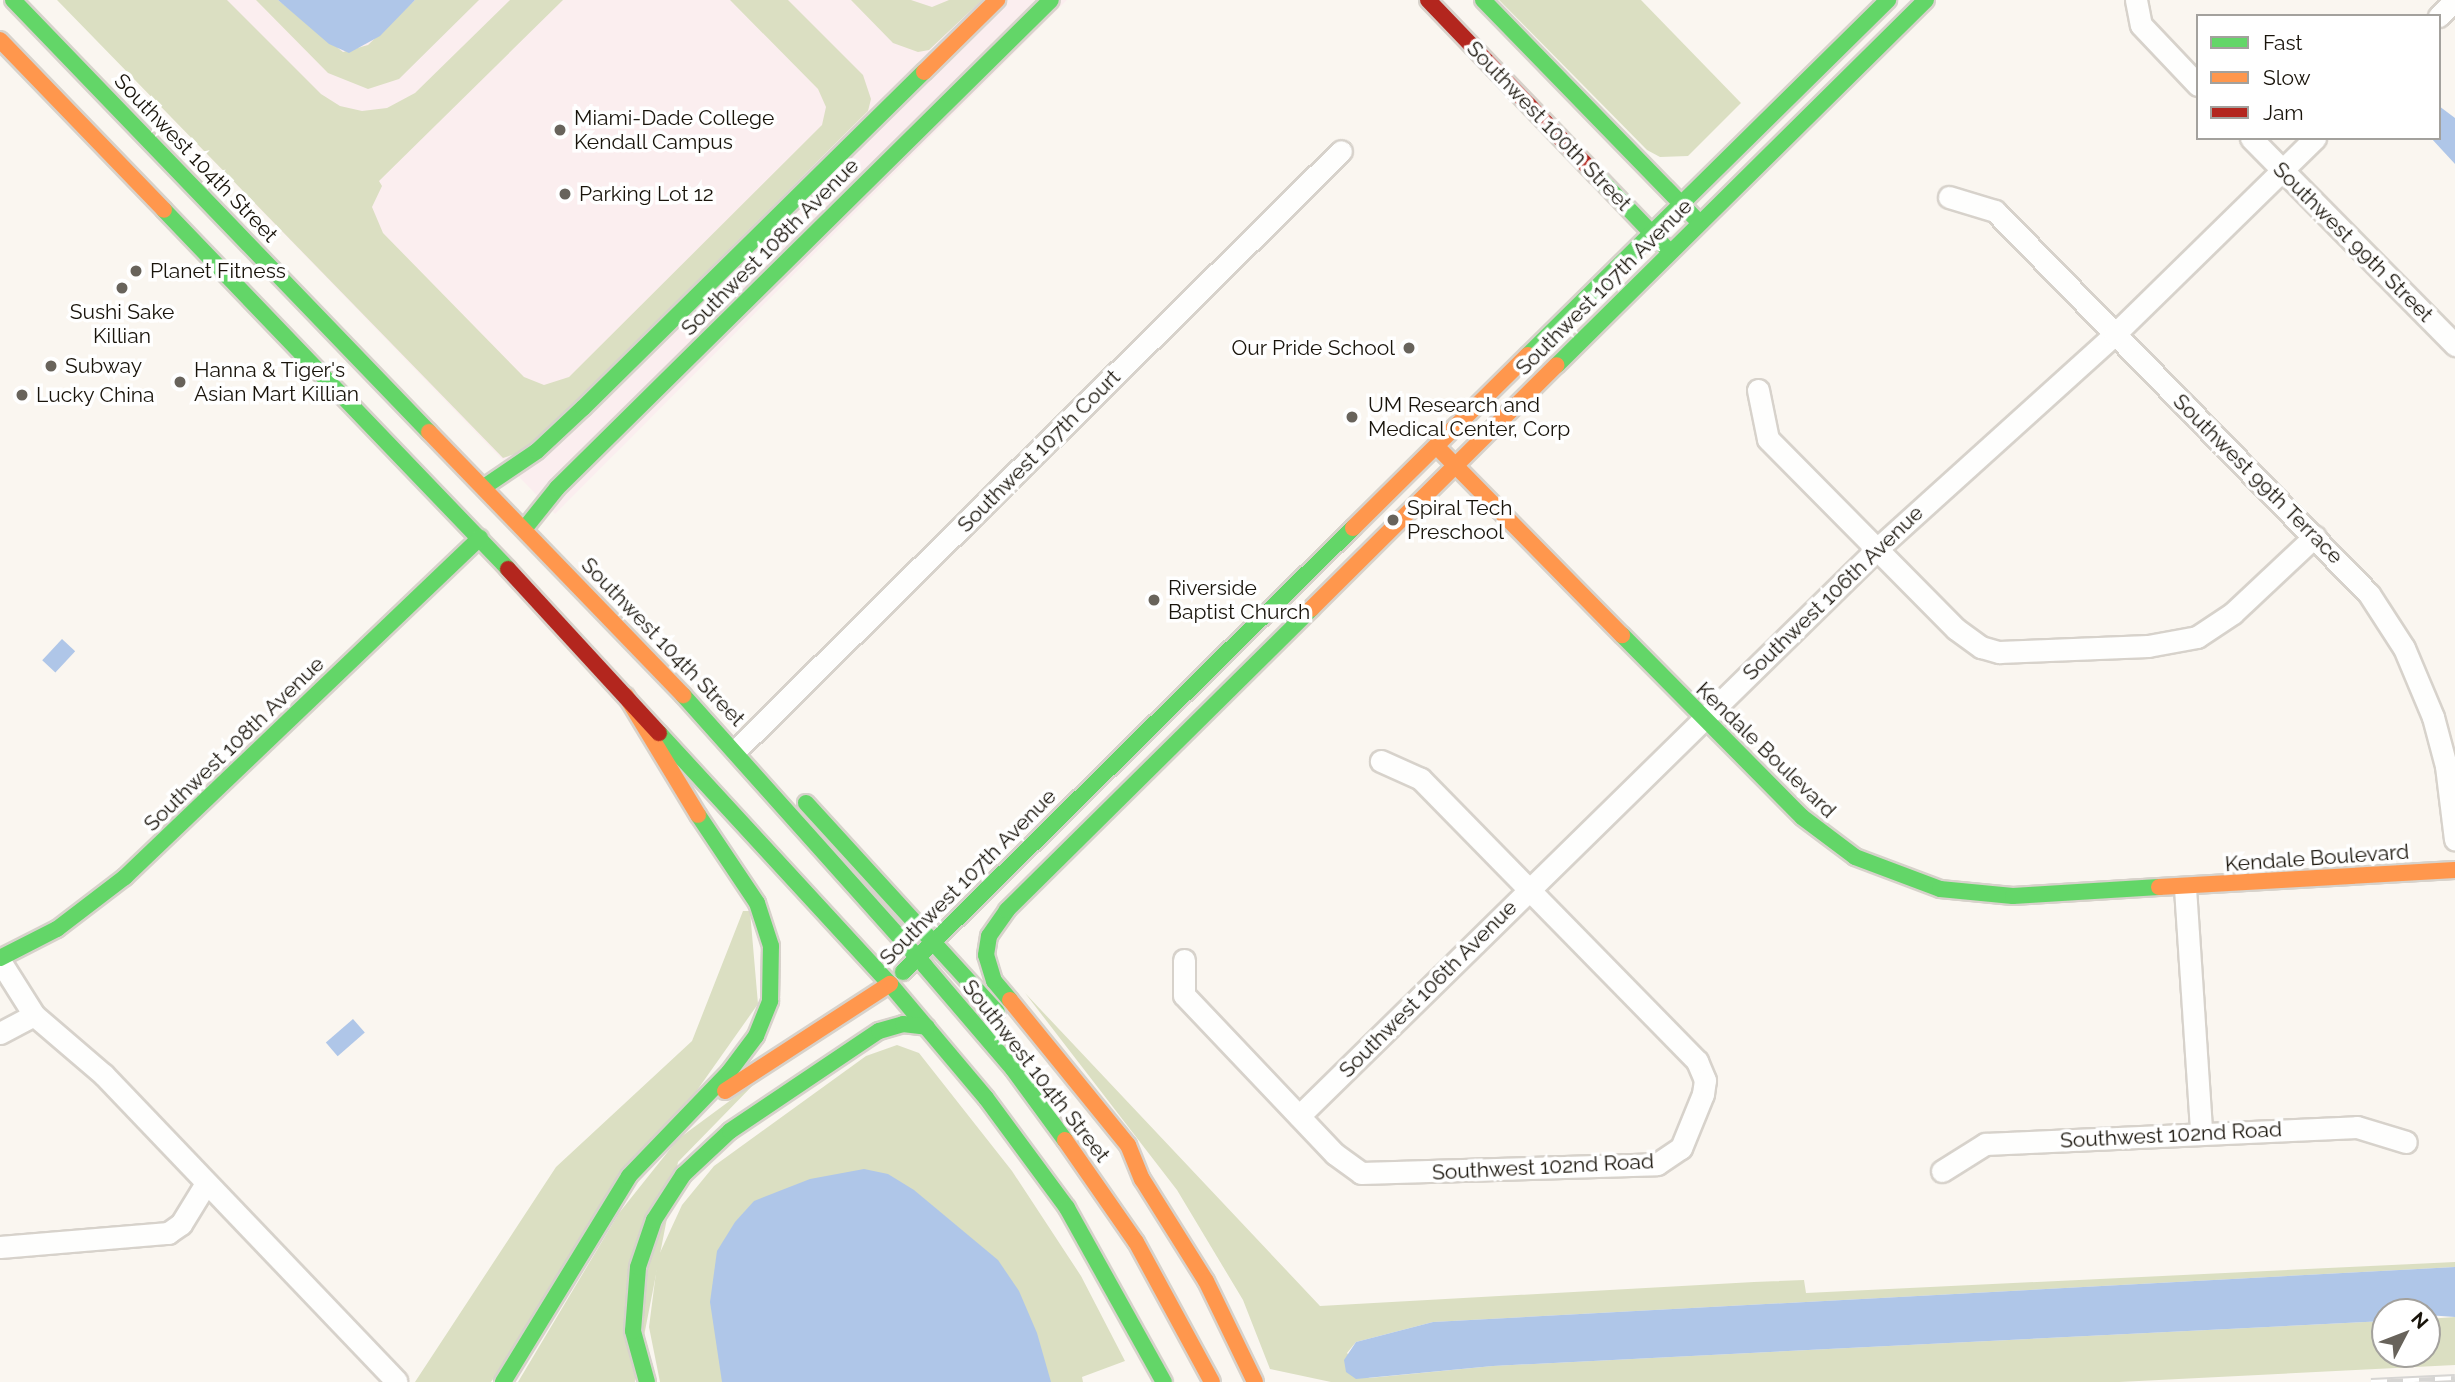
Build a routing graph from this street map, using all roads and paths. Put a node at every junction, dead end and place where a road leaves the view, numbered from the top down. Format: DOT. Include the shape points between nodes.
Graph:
graph roads {
  1 [pos="13,0"];
  2 [pos="998,0"];
  3 [pos="1051,0"];
  4 [pos="1428,0"];
  5 [pos="1483,0"];
  6 [pos="1888,0"];
  7 [pos="1926,0"];
  8 [pos="2455,0"];
  9 [pos="2136,4"];
  10 [pos="2441,14"];
  11 [pos="0,40"];
  12 [pos="2196,83"];
  13 [pos="2253,140"];
  14 [pos="2313,140"];
  15 [pos="1341,151"];
  16 [pos="2283,171"];
  17 [pos="1949,197"];
  18 [pos="1681,203"];
  19 [pos="1699,223"];
  20 [pos="1651,233"];
  21 [pos="1669,251"];
  22 [pos="237,259"];
  23 [pos="2115,334"];
  24 [pos="2455,345"];
  25 [pos="1513,368"];
  26 [pos="1533,387"];
  27 [pos="1758,390"];
  28 [pos="1434,444"];
  29 [pos="1455,465"];
  30 [pos="484,487"];
  31 [pos="525,528"];
  32 [pos="2315,536"];
  33 [pos="480,538"];
  34 [pos="1877,549"];
  35 [pos="626,695"];
  36 [pos="1703,719"];
  37 [pos="736,750"];
  38 [pos="1381,761"];
  39 [pos="2455,839"];
  40 [pos="2455,870"];
  41 [pos="2185,888"];
  42 [pos="1530,889"];
  43 [pos="989,936"];
  44 [pos="936,941"];
  45 [pos="957,949"];
  46 [pos="0,959"];
  47 [pos="1184,960"];
  48 [pos="921,962"];
  49 [pos="890,984"];
  50 [pos="33,1015"];
  51 [pos="927,1027"];
  52 [pos="0,1033"];
  53 [pos="704,1101"];
  54 [pos="1300,1116"];
  55 [pos="2202,1132"];
  56 [pos="1102,1141"];
  57 [pos="2406,1142"];
  58 [pos="1113,1156"];
  59 [pos="1941,1171"];
  60 [pos="1142,1179"];
  61 [pos="205,1185"];
  62 [pos="0,1247"];
  63 [pos="1252,1376"];
  64 [pos="1162,1378"];
  65 [pos="1210,1378"];
  66 [pos="396,1381"];
  67 [pos="503,1382"];
  68 [pos="647,1382"];
  1 -- 22 [label="main road, Southwest 104th Street"];
  2 -- 30 [label="main road, Southwest 108th Avenue" via="583,408 537,451"];
  3 -- 31 [label="main road, Southwest 108th Avenue" via="557,488"];
  4 -- 20 [label="main road, Southwest 100th Street"];
  5 -- 18 [label="main road, Southwest 100th Street"];
  6 -- 18 [label="main road, Southwest 107th Avenue"];
  7 -- 19 [label="main road, Southwest 107th Avenue"];
  8 -- 10 [label="street"];
  9 -- 12 [label="street" via="2145,31"];
  11 -- 22 [label="main road, Southwest 104th Street"];
  13 -- 16 [label="street, Southwest 99th Street"];
  14 -- 16 [label="street, Southwest 106th Avenue"];
  15 -- 37 [label="street, Southwest 107th Court"];
  16 -- 23 [label="street, Southwest 106th Avenue"];
  16 -- 24 [label="street, Southwest 99th Street"];
  17 -- 23 [label="street, Southwest 99th Terrace" via="1995,211"];
  18 -- 19 [label="main road, Southwest 100th Street"];
  18 -- 20 [label="main road, Southwest 107th Avenue"];
  19 -- 21 [label="main road, Southwest 107th Avenue"];
  20 -- 21 [label="main road, Southwest 100th Street"];
  20 -- 25 [label="main road, Southwest 107th Avenue"];
  21 -- 26 [label="main road, Southwest 107th Avenue"];
  22 -- 30 [label="main road, Southwest 104th Street"];
  22 -- 33 [label="main road, Southwest 104th Street"];
  23 -- 32 [label="street, Southwest 99th Terrace"];
  23 -- 34 [label="street, Southwest 106th Avenue"];
  25 -- 26 [label="main road"];
  25 -- 28 [label="main road, Southwest 107th Avenue"];
  26 -- 29 [label="main road, Southwest 107th Avenue"];
  27 -- 34 [label="street" via="1768,439"];
  28 -- 29 [label="main road, Kendale Boulevard"];
  28 -- 44 [label="main road, Southwest 107th Avenue"];
  29 -- 36 [label="main road, Kendale Boulevard"];
  29 -- 43 [label="main road, Southwest 107th Avenue" via="1007,911"];
  30 -- 31 [label="main road, Southwest 104th Street"];
  31 -- 37 [label="main road, Southwest 104th Street"];
  32 -- 34 [label="street" via="2220,624 2186,640 2019,653 1981,647 1956,629"];
  32 -- 39 [label="street, Southwest 99th Terrace" via="2369,594 2414,667 2444,756"];
  33 -- 35 [label="main road, Southwest 104th Street"];
  33 -- 46 [label="main road, Southwest 108th Avenue" via="125,877 57,929"];
  34 -- 36 [label="street, Southwest 106th Avenue"];
  35 -- 49 [label="main road, Southwest 104th Street"];
  35 -- 53 [label="main road" via="671,776 757,903 771,946 772,986 764,1019"];
  36 -- 41 [label="main road, Kendale Boulevard" via="1822,835 1855,857 1906,879 1940,889 2013,896"];
  36 -- 42 [label="street, Southwest 106th Avenue"];
  37 -- 44 [label="main road" via="803,799"];
  37 -- 48 [label="main road, Southwest 104th Street"];
  38 -- 42 [label="street" via="1422,779"];
  40 -- 41 [label="main road, Kendale Boulevard"];
  41 -- 55 [label="street"];
  42 -- 54 [label="street, Southwest 106th Avenue"];
  42 -- 54 [label="street, Southwest 102nd Road" via="1701,1066 1704,1086 1687,1140 1657,1164 1377,1175 1356,1170"];
  43 -- 45 [label="main road, Southwest 107th Avenue"];
  43 -- 60 [label="main road" via="986,955 995,981 1128,1145"];
  44 -- 45 [label="main road"];
  44 -- 48 [label="main road, Southwest 107th Avenue"];
  45 -- 48 [label="main road, Southwest 107th Avenue"];
  45 -- 56 [label="main road"];
  46 -- 50 [label="street"];
  47 -- 54 [label="street" via="1184,995"];
  48 -- 49 [label="main road, Southwest 107th Avenue"];
  48 -- 65 [label="main road, Southwest 104th Street" via="1020,1079 1096,1181 1136,1242"];
  49 -- 51 [label="main road, Southwest 104th Street"];
  49 -- 53 [label="main road, Southwest 107th Avenue" via="742,1082"];
  50 -- 52 [label="street"];
  50 -- 61 [label="street" via="104,1075"];
  51 -- 64 [label="main road, Southwest 104th Street" via="1068,1208"];
  51 -- 68 [label="main road" via="895,1025 868,1038 730,1131 683,1175 654,1220 638,1267 634,1331"];
  53 -- 67 [label="main road" via="634,1170"];
  55 -- 57 [label="street, Southwest 102nd Road" via="2357,1127"];
  55 -- 59 [label="street, Southwest 102nd Road" via="1985,1144"];
  58 -- 60 [label="main road"];
  60 -- 63 [label="main road" via="1206,1281"];
  61 -- 62 [label="street" via="181,1224 168,1233"];
  61 -- 66 [label="street"];
}
